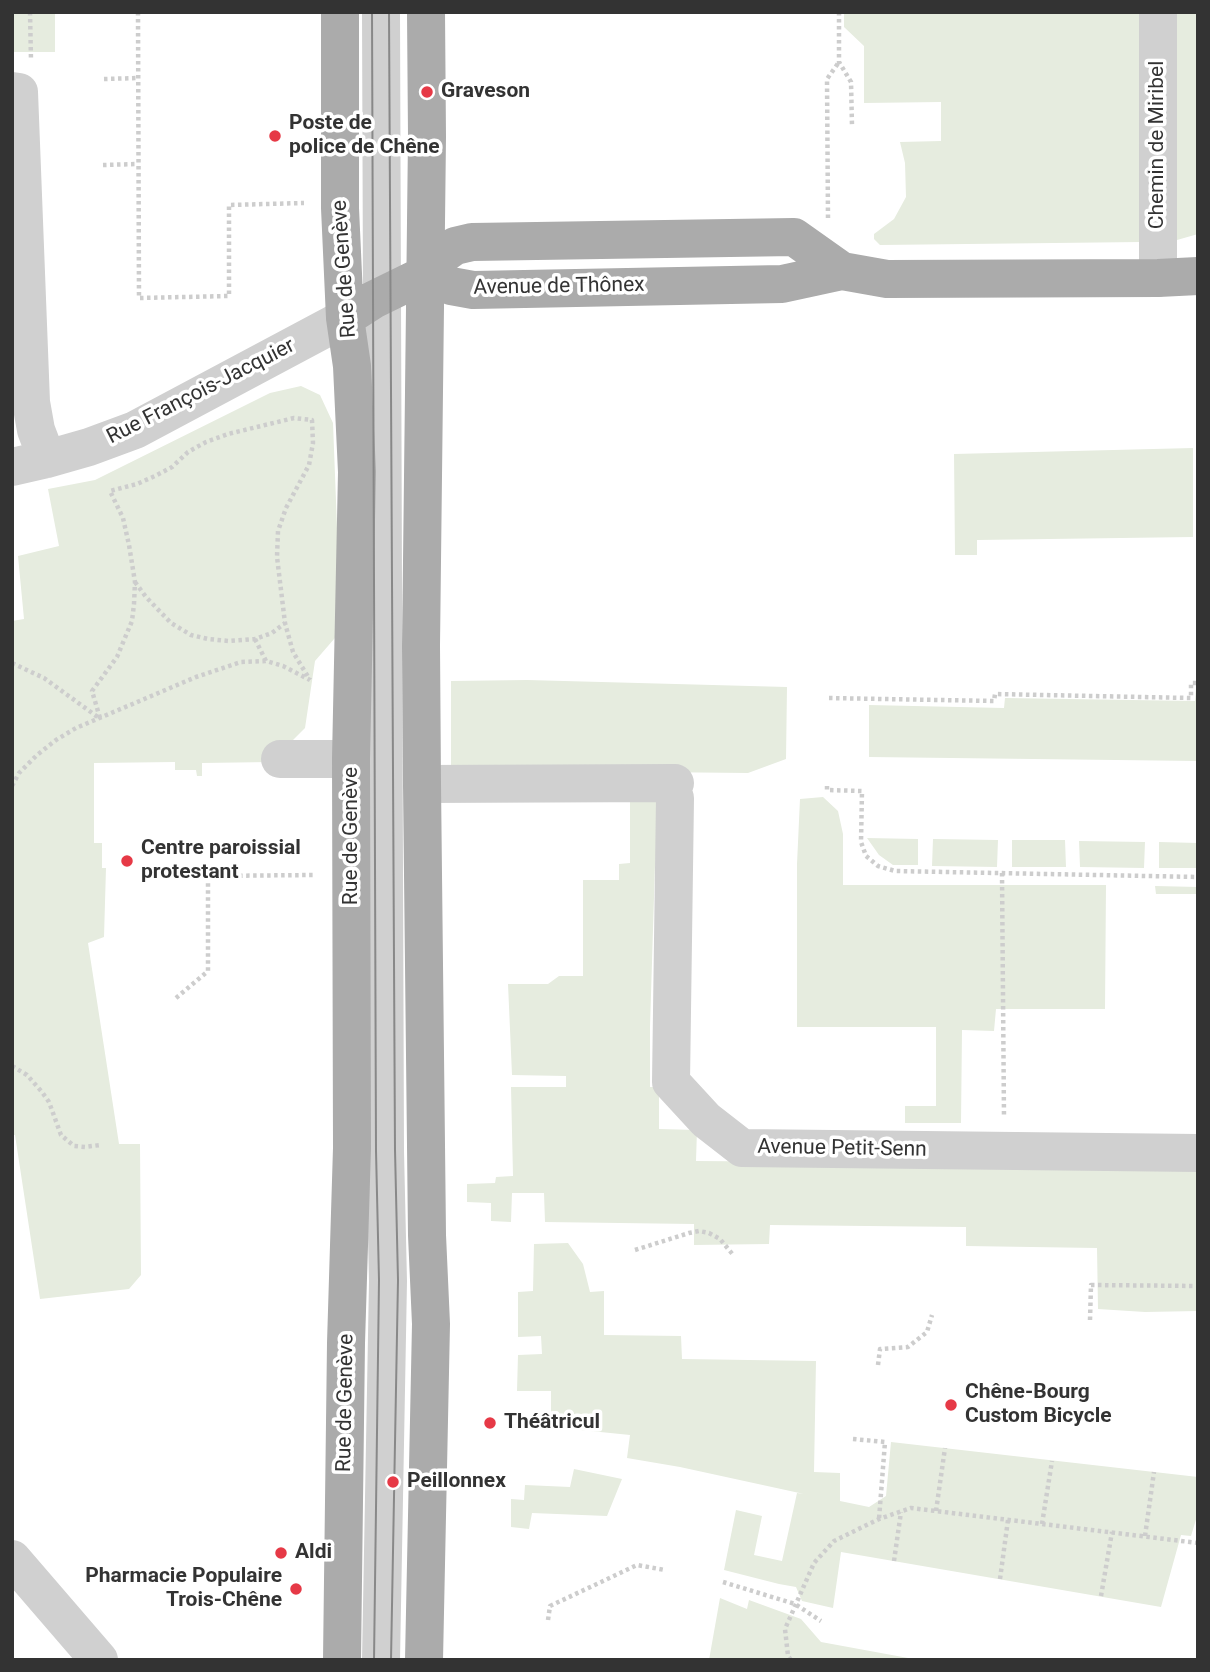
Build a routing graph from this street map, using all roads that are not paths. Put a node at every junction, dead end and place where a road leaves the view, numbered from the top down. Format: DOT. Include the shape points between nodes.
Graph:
graph roads {
  1 [pos="340,12"];
  2 [pos="380,12"];
  3 [pos="426,12"];
  4 [pos="1158,12"];
  5 [pos="15,92"];
  6 [pos="424,275"];
  7 [pos="1198,276"];
  8 [pos="1158,278"];
  9 [pos="382,296"];
  10 [pos="345,318"];
  11 [pos="30,463"];
  12 [pos="281,759"];
  13 [pos="351,759"];
  14 [pos="422,784"];
  15 [pos="1198,1153"];
  16 [pos="12,1559"];
  17 [pos="99,1660"];
  18 [pos="342,1660"];
  19 [pos="381,1660"];
  20 [pos="424,1660"];
  1 -- 10 [label="main road, Rue de Genève"];
  2 -- 9 [label="street"];
  3 -- 6 [label="main road"];
  4 -- 8 [label="street, Chemin de Miribel"];
  5 -- 11 [label="street" via="36,430"];
  6 -- 8 [label="main road, Avenue de Thônex" via="473,290 782,284 842,271 887,279"];
  6 -- 9 [label="main road"];
  6 -- 14 [label="main road"];
  7 -- 8 [label="main road, Avenue de Thônex"];
  9 -- 10 [label="main road"];
  9 -- 19 [label="street" via="388,1281"];
  10 -- 11 [label="street, Rue François-Jacquier" via="135,430"];
  10 -- 13 [label="main road, Rue de Genève" via="357,472"];
  12 -- 13 [label="street"];
  13 -- 18 [label="main road, Rue de Genève" via="352,1148"];
  14 -- 15 [label="street, Avenue Petit-Senn" via="675,791 671,1082 706,1120 742,1148"];
  14 -- 20 [label="main road" via="431,1324"];
  16 -- 17 [label="street"];
}
